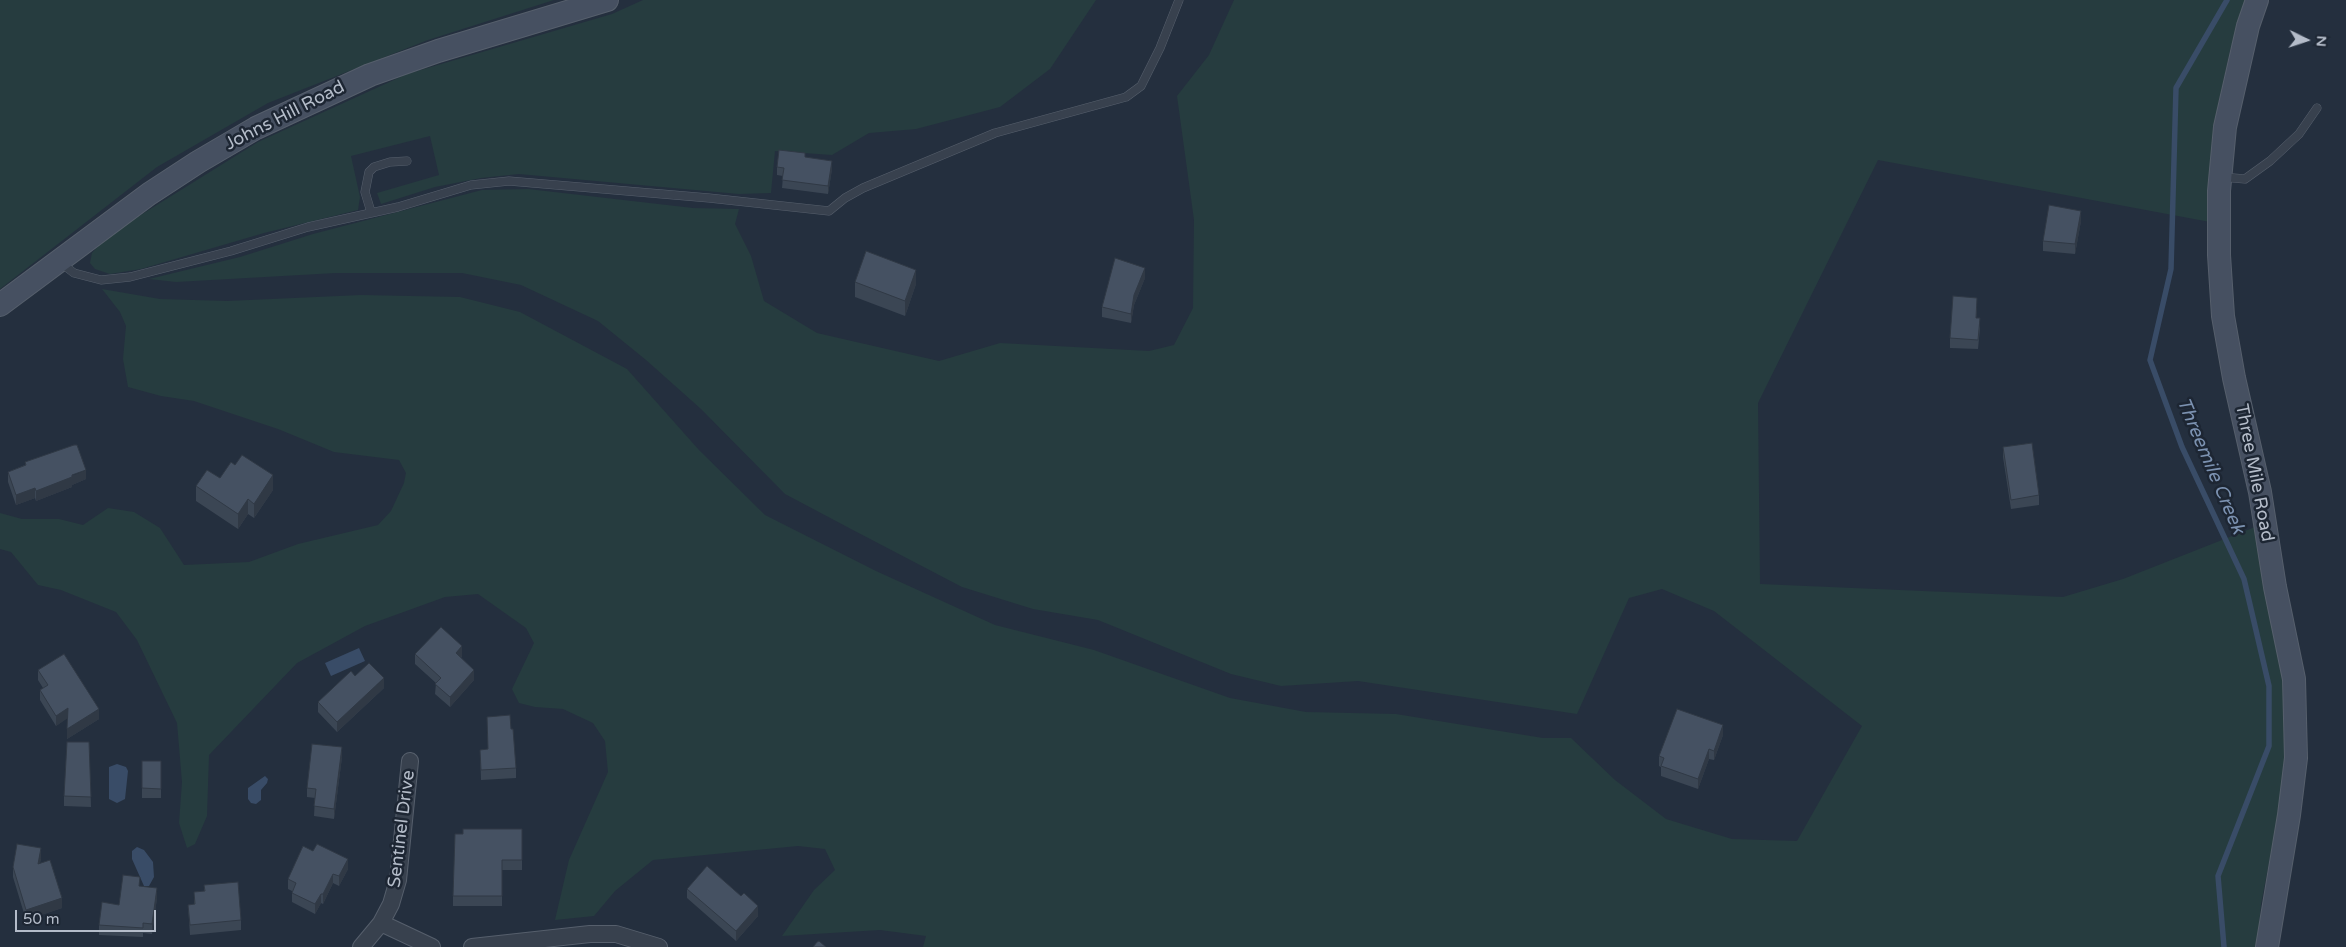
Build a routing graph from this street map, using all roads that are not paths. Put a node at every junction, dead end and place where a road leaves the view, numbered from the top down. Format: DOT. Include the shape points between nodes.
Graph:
graph roads {
  1 [pos="607,0"];
  2 [pos="1179,0"];
  3 [pos="2257,0"];
  4 [pos="2317,108"];
  5 [pos="406,161"];
  6 [pos="2220,177"];
  7 [pos="371,212"];
  8 [pos="59,260"];
  9 [pos="0,305"];
  10 [pos="410,761"];
  11 [pos="381,923"];
  12 [pos="361,947"];
  13 [pos="432,947"];
  14 [pos="472,947"];
  15 [pos="658,947"];
  16 [pos="2267,947"];
  1 -- 8 [label="street, Johns Hill Road" via="438,51 312,100 198,162"];
  2 -- 7 [label="lane" via="1141,86 1126,97 995,133 863,188 829,212 509,181 471,185"];
  3 -- 6 [label="street, Three Mile Road" via="2236,72 2225,127"];
  4 -- 6 [label="lane" via="2299,134 2270,162 2245,179"];
  5 -- 7 [label="lane" via="390,162 369,172 365,192"];
  6 -- 16 [label="street, Three Mile Road" via="2219,255 2223,316 2260,492 2294,680 2296,758"];
  7 -- 8 [label="lane" via="130,278 88,278 74,273"];
  8 -- 9 [label="street, Johns Hill Road"];
  10 -- 11 [label="street, Sentinel Drive" via="398,880"];
  11 -- 12 [label="street, Sentinel Drive"];
  11 -- 13 [label="street"];
  14 -- 15 [label="street" via="590,934 616,934"];
}
